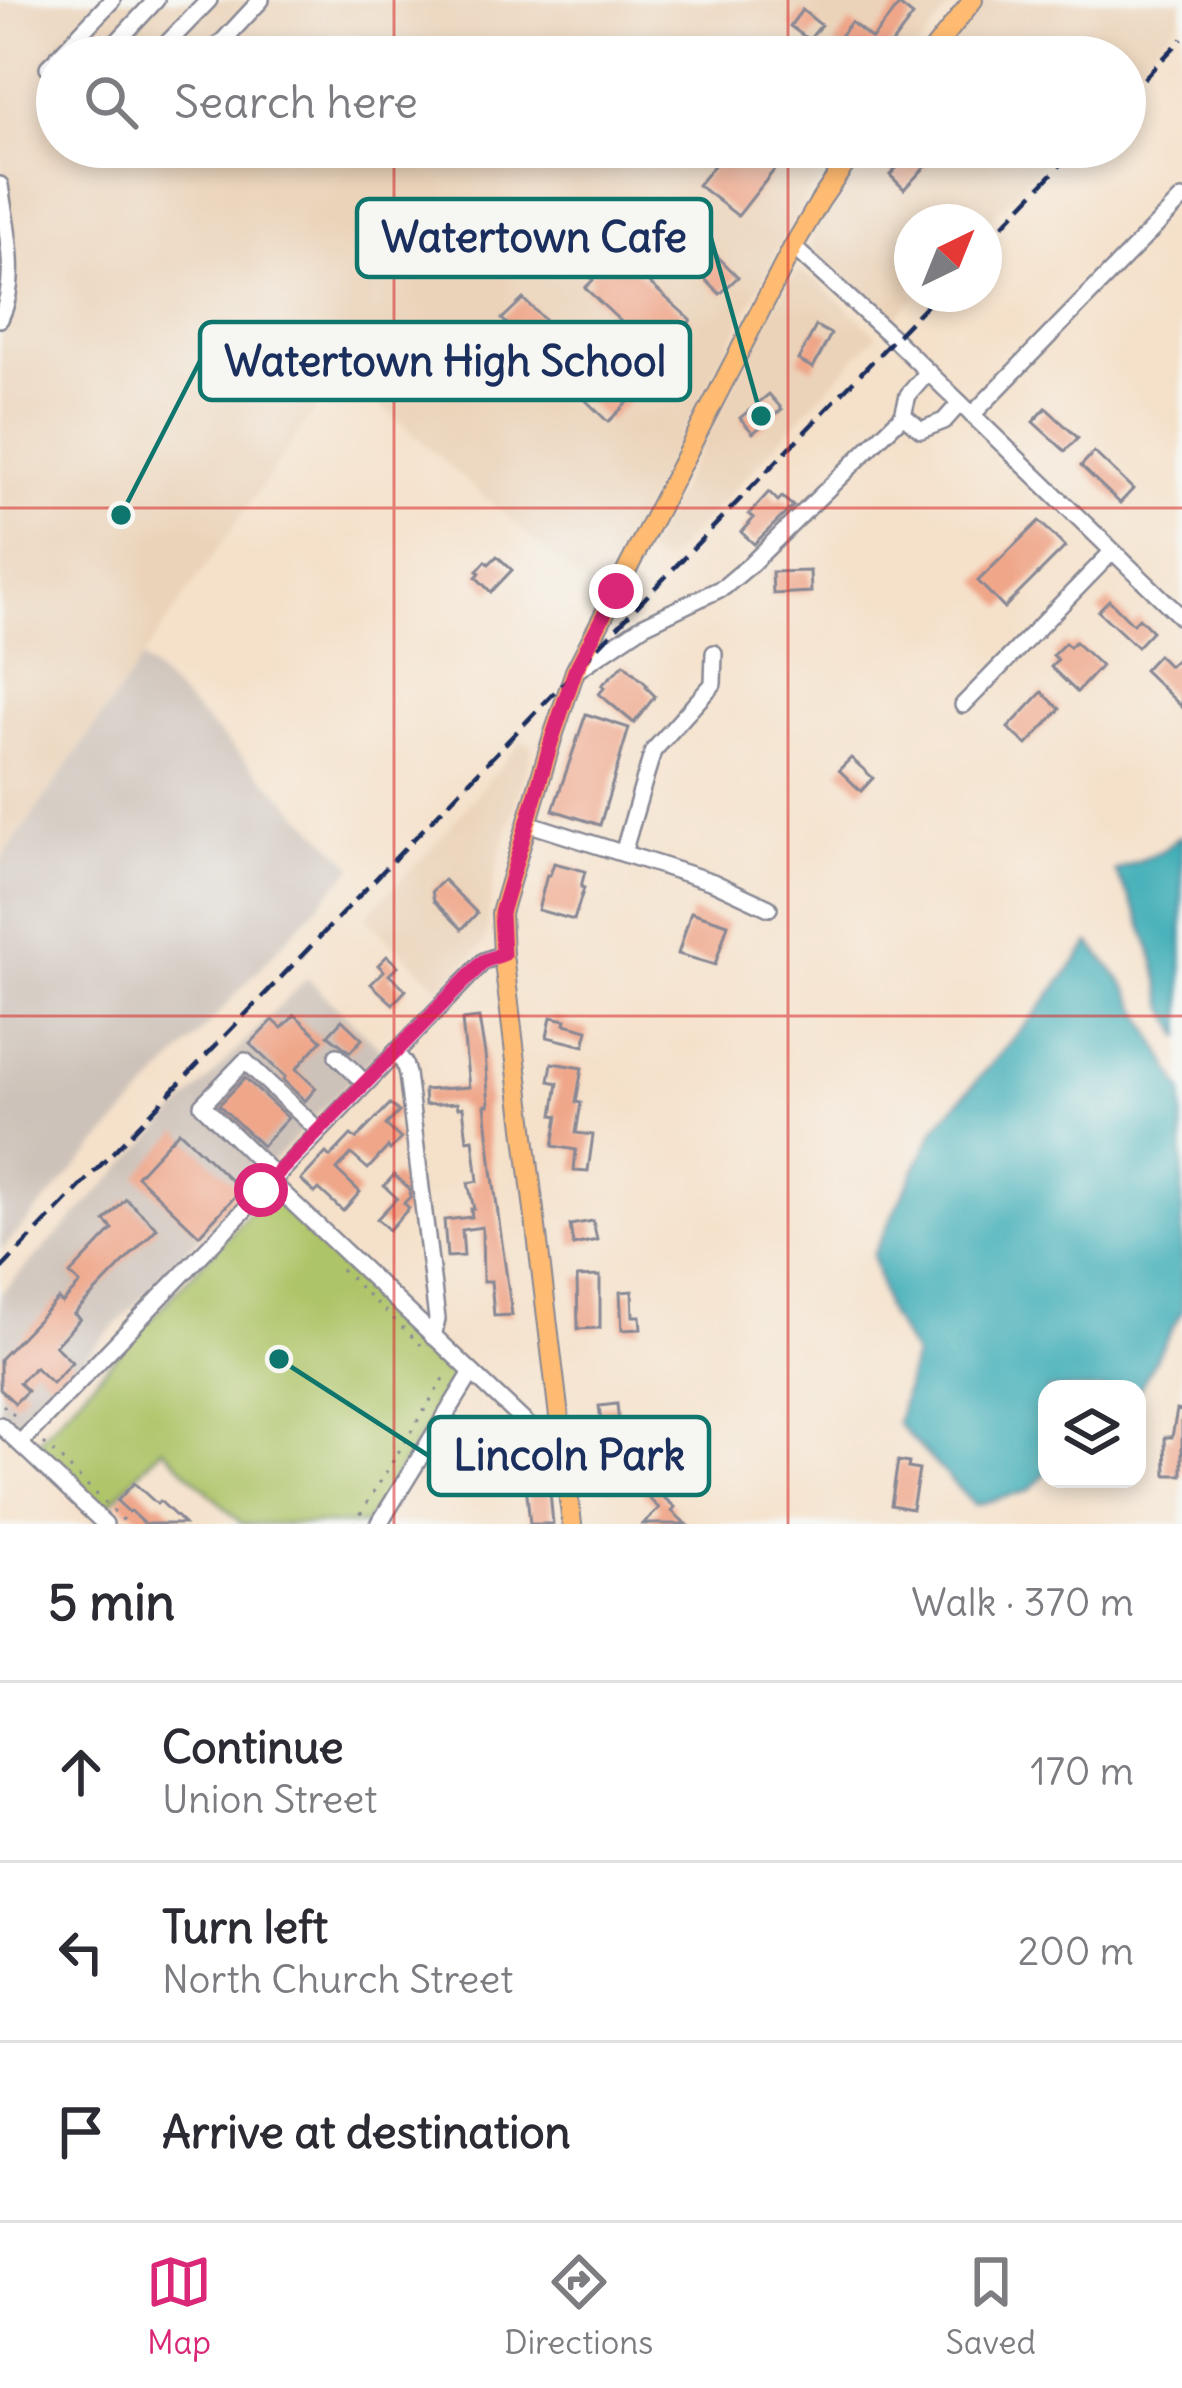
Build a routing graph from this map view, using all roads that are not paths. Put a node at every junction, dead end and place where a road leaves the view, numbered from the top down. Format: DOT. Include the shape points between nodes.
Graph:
graph roads {
  1 [pos="112,0"];
  2 [pos="157,0"];
  3 [pos="209,0"];
  4 [pos="261,0"];
  5 [pos="973,0"];
  6 [pos="78,36"];
  7 [pos="123,36"];
  8 [pos="174,36"];
  9 [pos="228,36"];
  10 [pos="945,36"];
  11 [pos="842,168"];
  12 [pos="0,184"];
  13 [pos="1182,200"];
  14 [pos="794,248"];
  15 [pos="0,320"];
  16 [pos="928,371"];
  17 [pos="966,409"];
  18 [pos="903,415"];
  19 [pos="1112,552"];
  20 [pos="1182,618"];
  21 [pos="714,653"];
  22 [pos="575,671"];
  23 [pos="964,705"];
  24 [pos="527,823"];
  25 [pos="623,854"];
  26 [pos="769,908"];
  27 [pos="503,954"];
  28 [pos="395,1052"];
  29 [pos="337,1056"];
  30 [pos="365,1084"];
  31 [pos="319,1131"];
  32 [pos="273,1178"];
  33 [pos="433,1337"];
  34 [pos="471,1374"];
  35 [pos="0,1425"];
  36 [pos="532,1430"];
  37 [pos="26,1438"];
  38 [pos="105,1524"];
  39 [pos="379,1524"];
  40 [pos="572,1524"];
  1 -- 6 [label="street"];
  2 -- 7 [label="street"];
  3 -- 8 [label="street"];
  4 -- 9 [label="street"];
  5 -- 10 [label="main road"];
  11 -- 14 [label="main road"];
  12 -- 15 [label="street" via="10,274"];
  13 -- 17 [label="street"];
  14 -- 16 [label="street"];
  14 -- 22 [label="main road"];
  16 -- 17 [label="street"];
  16 -- 18 [label="street"];
  17 -- 18 [label="street" via="921,430"];
  17 -- 19 [label="street"];
  18 -- 22 [label="street" via="724,587 644,625"];
  19 -- 20 [label="street"];
  19 -- 23 [label="street"];
  21 -- 25 [label="street" via="713,684 653,751"];
  22 -- 24 [label="main road"];
  24 -- 25 [label="street"];
  24 -- 27 [label="main road" via="501,913"];
  25 -- 26 [label="street"];
  27 -- 28 [label="street" via="484,961"];
  27 -- 40 [label="main road"];
  28 -- 30 [label="street"];
  28 -- 33 [label="street" via="407,1074"];
  29 -- 30 [label="street"];
  30 -- 31 [label="street"];
  31 -- 32 [label="street"];
  31 -- 32 [label="street" via="245,1061 202,1105"];
  32 -- 33 [label="street"];
  32 -- 37 [label="street"];
  33 -- 34 [label="street"];
  34 -- 36 [label="street"];
  34 -- 39 [label="street"];
  35 -- 37 [label="street"];
  37 -- 38 [label="street"];
}
